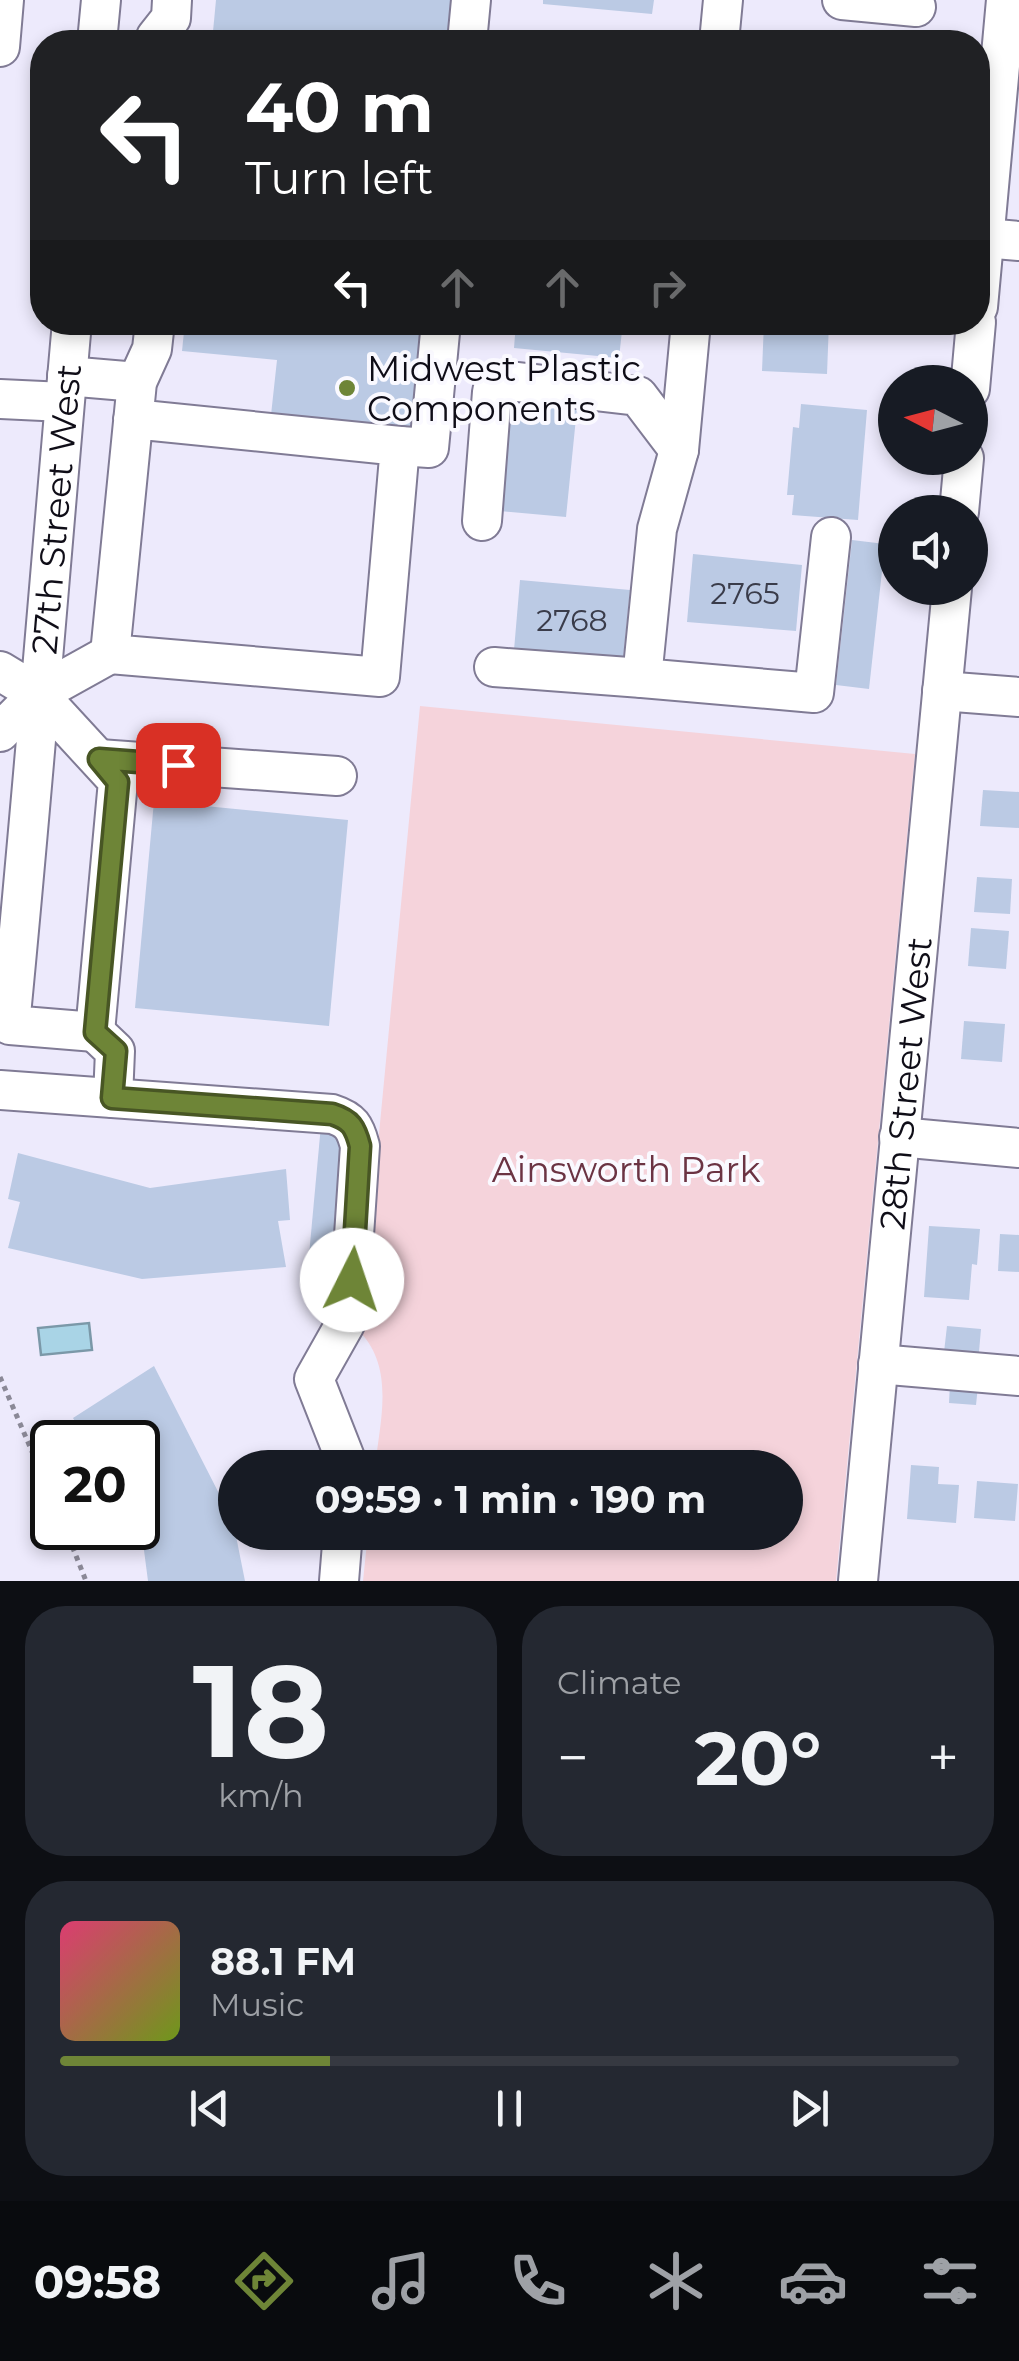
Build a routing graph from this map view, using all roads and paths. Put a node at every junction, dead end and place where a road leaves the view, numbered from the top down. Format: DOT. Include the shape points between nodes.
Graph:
graph roads {
  1 [pos="4,0"];
  2 [pos="101,0"];
  3 [pos="172,0"];
  4 [pos="470,0"];
  5 [pos="724,0"];
  6 [pos="842,0"];
  7 [pos="1006,0"];
  8 [pos="916,7"];
  9 [pos="98,30"];
  10 [pos="161,30"];
  11 [pos="468,30"];
  12 [pos="720,30"];
  13 [pos="0,47"];
  14 [pos="1001,240"];
  15 [pos="990,272"];
  16 [pos="71,335"];
  17 [pos="154,335"];
  18 [pos="439,335"];
  19 [pos="690,335"];
  20 [pos="975,335"];
  21 [pos="972,365"];
  22 [pos="137,382"];
  23 [pos="65,389"];
  24 [pos="0,399"];
  25 [pos="134,420"];
  26 [pos="400,446"];
  27 [pos="679,450"];
  28 [pos="482,521"];
  29 [pos="831,537"];
  30 [pos="950,605"];
  31 [pos="110,654"];
  32 [pos="494,668"];
  33 [pos="0,670"];
  34 [pos="642,678"];
  35 [pos="942,690"];
  36 [pos="38,694"];
  37 [pos="1019,697"];
  38 [pos="0,732"];
  39 [pos="99,759"];
  40 [pos="338,776"];
  41 [pos="95,1032"];
  42 [pos="0,1090"];
  43 [pos="112,1098"];
  44 [pos="899,1138"];
  45 [pos="1019,1148"];
  46 [pos="878,1364"];
  47 [pos="0,1376"];
  48 [pos="1019,1376"];
  49 [pos="30,1446"];
  50 [pos="341,1450"];
  51 [pos="74,1550"];
  52 [pos="342,1550"];
  53 [pos="86,1581"];
  54 [pos="339,1581"];
  55 [pos="858,1581"];
  1 -- 13 [label="street"];
  2 -- 9 [label="street"];
  3 -- 10 [label="street"];
  4 -- 11 [label="street"];
  5 -- 12 [label="street"];
  6 -- 8 [label="street"];
  7 -- 14 [label="street"];
  14 -- 15 [label="street"];
  16 -- 23 [label="street, 27th Street West"];
  17 -- 22 [label="street"];
  18 -- 26 [label="street" via="429,448"];
  19 -- 27 [label="street"];
  20 -- 21 [label="street"];
  22 -- 23 [label="street"];
  22 -- 25 [label="street"];
  23 -- 24 [label="street"];
  23 -- 36 [label="street, 27th Street West"];
  25 -- 26 [label="street"];
  25 -- 31 [label="street"];
  26 -- 31 [label="street" via="380,677"];
  27 -- 28 [label="street" via="638,396 510,381 492,392"];
  27 -- 34 [label="street" via="657,529"];
  29 -- 34 [label="street" via="814,693"];
  30 -- 35 [label="street, 28th Street West"];
  31 -- 36 [label="street"];
  32 -- 34 [label="street"];
  33 -- 36 [label="street"];
  35 -- 37 [label="street"];
  35 -- 44 [label="street, 28th Street West"];
  36 -- 38 [label="street"];
  36 -- 39 [label="street"];
  36 -- 41 [label="street, 27th Street West" via="10,1025"];
  39 -- 40 [label="street"];
  39 -- 41 [label="street" via="118,782"];
  41 -- 43 [label="street" via="116,1051"];
  42 -- 43 [label="street"];
  43 -- 50 [label="street" via="332,1114 355,1128 360,1146 345,1324 314,1379"];
  44 -- 45 [label="street"];
  44 -- 46 [label="street, 28th Street West"];
  46 -- 48 [label="street"];
  46 -- 55 [label="street, 28th Street West"];
  47 -- 49 [label="path"];
  51 -- 53 [label="path"];
  52 -- 54 [label="street"];
}
